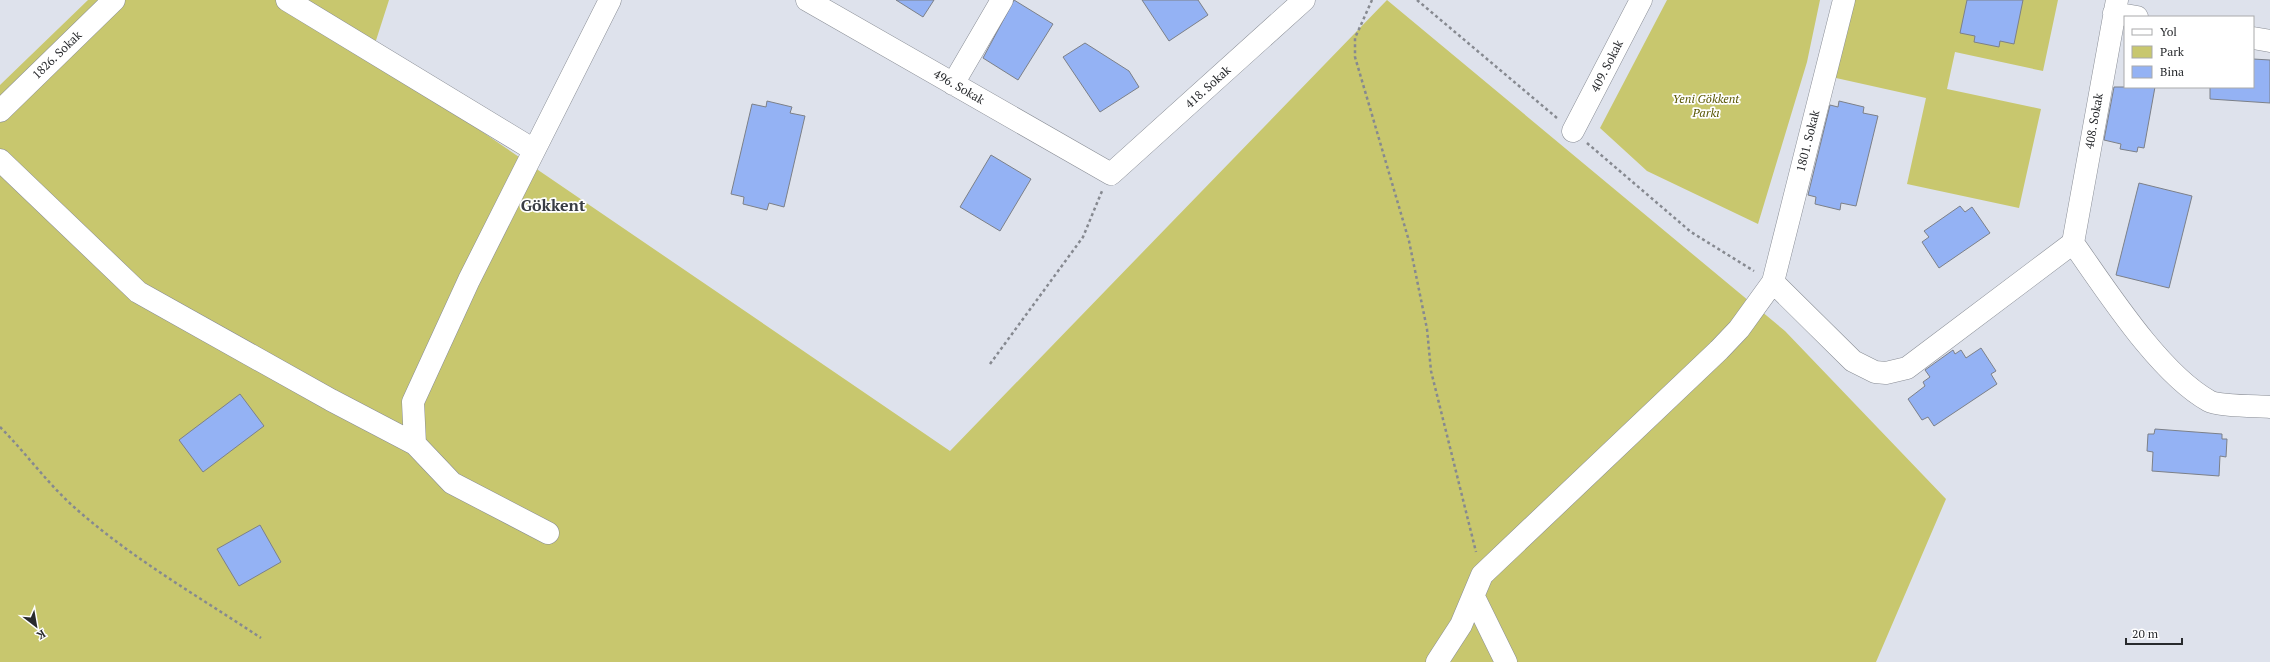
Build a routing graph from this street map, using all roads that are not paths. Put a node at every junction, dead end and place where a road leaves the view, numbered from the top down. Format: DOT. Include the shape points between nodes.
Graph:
graph roads {
  1 [pos="114,0"];
  2 [pos="287,0"];
  3 [pos="610,0"];
  4 [pos="807,0"];
  5 [pos="1002,0"];
  6 [pos="1304,0"];
  7 [pos="1641,0"];
  8 [pos="1844,0"];
  9 [pos="2115,6"];
  10 [pos="2135,16"];
  11 [pos="2254,38"];
  12 [pos="2270,41"];
  13 [pos="953,84"];
  14 [pos="0,111"];
  15 [pos="1573,131"];
  16 [pos="534,150"];
  17 [pos="0,160"];
  18 [pos="1111,174"];
  19 [pos="2073,243"];
  20 [pos="1772,282"];
  21 [pos="2270,407"];
  22 [pos="415,444"];
  23 [pos="548,533"];
  24 [pos="1474,596"];
  25 [pos="1437,662"];
  26 [pos="1506,662"];
  1 -- 14 [label="street, 1826. Sokak"];
  2 -- 16 [label="street"];
  3 -- 16 [label="street"];
  4 -- 13 [label="street, 496. Sokak"];
  5 -- 13 [label="street"];
  6 -- 18 [label="street, 418. Sokak"];
  7 -- 15 [label="street, 409. Sokak"];
  8 -- 20 [label="street, 1801. Sokak"];
  9 -- 10 [label="street"];
  9 -- 19 [label="street, 408. Sokak"];
  11 -- 12 [label="street"];
  13 -- 18 [label="street, 496. Sokak"];
  16 -- 22 [label="street" via="469,280 413,402"];
  17 -- 22 [label="street" via="138,292"];
  19 -- 20 [label="street" via="1907,368 1897,372 1875,372 1853,361"];
  19 -- 21 [label="street" via="2171,372 2211,402"];
  20 -- 24 [label="street" via="1739,329 1719,350 1482,575"];
  22 -- 23 [label="street" via="452,482"];
  24 -- 25 [label="street" via="1462,625"];
  24 -- 26 [label="street"];
}
